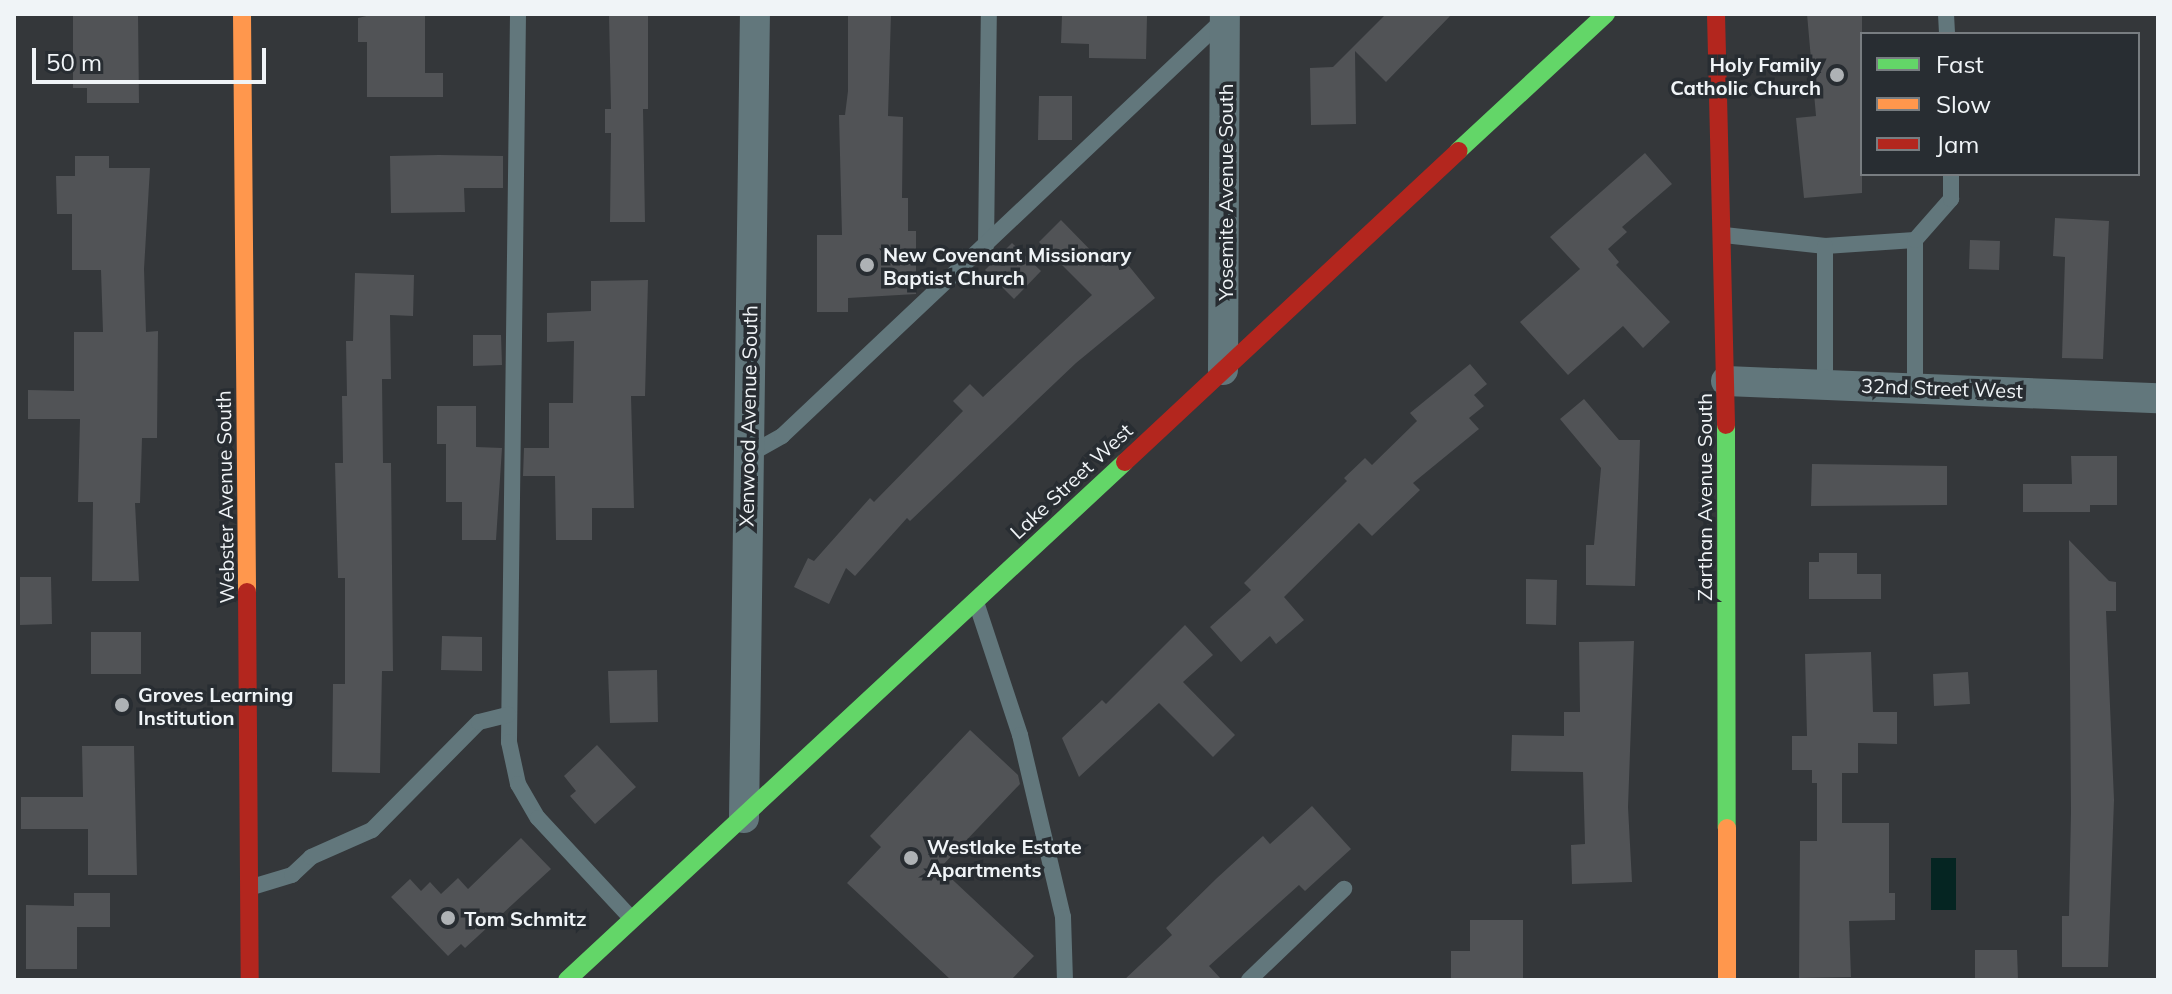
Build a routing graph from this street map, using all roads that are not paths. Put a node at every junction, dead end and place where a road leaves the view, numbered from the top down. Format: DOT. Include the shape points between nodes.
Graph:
graph roads {
  1 [pos="242,14"];
  2 [pos="518,14"];
  3 [pos="755,14"];
  4 [pos="989,14"];
  5 [pos="1606,14"];
  6 [pos="1716,14"];
  7 [pos="1226,15"];
  8 [pos="1951,176"];
  9 [pos="1724,235"];
  10 [pos="1915,240"];
  11 [pos="986,246"];
  12 [pos="1825,246"];
  13 [pos="1223,370"];
  14 [pos="1726,381"];
  15 [pos="1825,384"];
  16 [pos="1915,387"];
  17 [pos="2158,398"];
  18 [pos="748,455"];
  19 [pos="975,600"];
  20 [pos="508,715"];
  21 [pos="744,818"];
  22 [pos="250,888"];
  23 [pos="1344,889"];
  24 [pos="632,920"];
  25 [pos="250,980"];
  26 [pos="567,980"];
  27 [pos="1065,980"];
  28 [pos="1249,980"];
  29 [pos="1727,980"];
  1 -- 22 [label="street, Webster Avenue South"];
  2 -- 20 [label="lane"];
  3 -- 18 [label="street, Xenwood Avenue South"];
  4 -- 11 [label="lane"];
  5 -- 13 [label="street, Lake Street West"];
  6 -- 9 [label="street, Zarthan Avenue South"];
  7 -- 11 [label="lane"];
  7 -- 13 [label="street, Yosemite Avenue South"];
  8 -- 10 [label="lane" via="1951,199"];
  9 -- 12 [label="lane"];
  9 -- 14 [label="street, Zarthan Avenue South"];
  10 -- 12 [label="lane"];
  10 -- 16 [label="lane"];
  11 -- 18 [label="lane" via="782,436"];
  12 -- 15 [label="lane"];
  13 -- 19 [label="street, Lake Street West"];
  14 -- 15 [label="street, 32nd Street West"];
  14 -- 29 [label="street, Zarthan Avenue South"];
  15 -- 16 [label="street, 32nd Street West"];
  16 -- 17 [label="street, 32nd Street West"];
  18 -- 21 [label="street, Xenwood Avenue South"];
  19 -- 21 [label="street, Lake Street West"];
  19 -- 27 [label="lane" via="1031,781 1063,917"];
  20 -- 22 [label="lane" via="479,722 372,830 311,857 292,875"];
  20 -- 24 [label="lane" via="518,784 538,818"];
  21 -- 24 [label="street, Lake Street West"];
  22 -- 25 [label="street, Webster Avenue South"];
  23 -- 28 [label="lane"];
  24 -- 26 [label="street, Lake Street West" via="590,967"];
}
